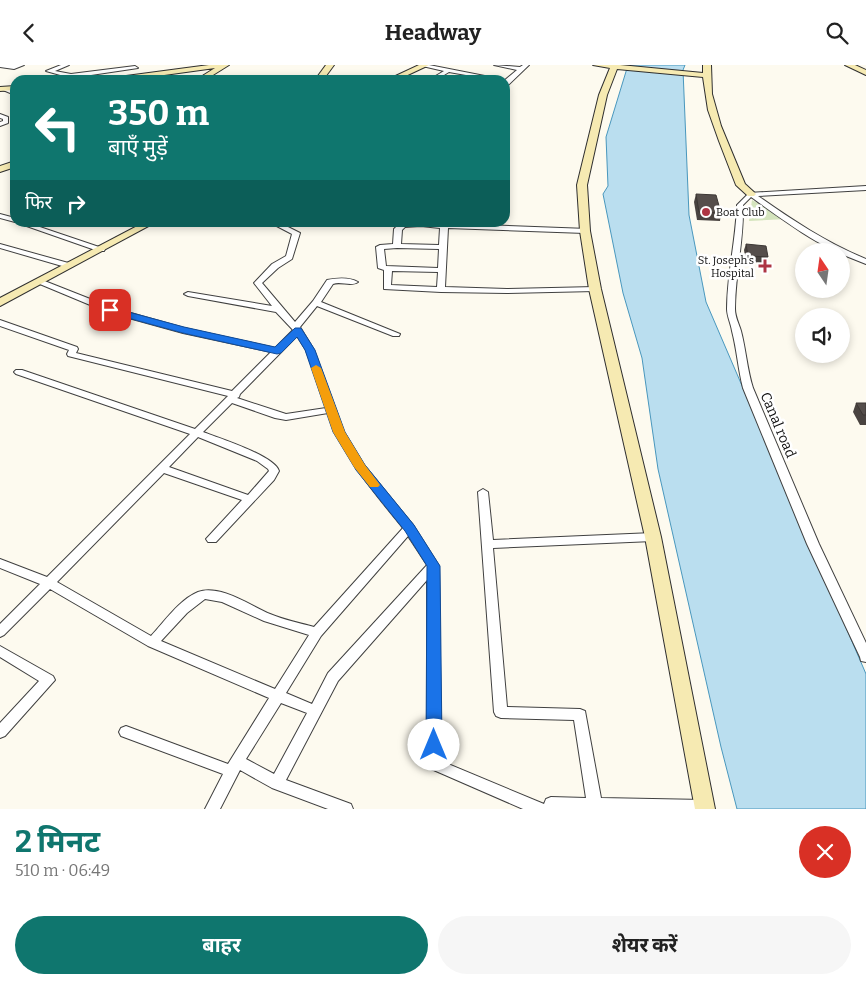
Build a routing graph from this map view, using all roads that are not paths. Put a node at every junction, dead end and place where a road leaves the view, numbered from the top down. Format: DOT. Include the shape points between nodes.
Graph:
graph roads {
  1 [pos="0,65"];
  2 [pos="21,65"];
  3 [pos="66,65"];
  4 [pos="226,65"];
  5 [pos="423,65"];
  6 [pos="497,65"];
  7 [pos="526,65"];
  8 [pos="597,65"];
  9 [pos="707,65"];
  10 [pos="849,65"];
  11 [pos="615,66"];
  12 [pos="14,67"];
  13 [pos="134,67"];
  14 [pos="520,69"];
  15 [pos="447,71"];
  16 [pos="0,73"];
  17 [pos="866,73"];
  18 [pos="469,74"];
  19 [pos="151,75"];
  20 [pos="210,75"];
  21 [pos="402,75"];
  22 [pos="440,75"];
  23 [pos="474,75"];
  24 [pos="706,75"];
  25 [pos="510,78"];
  26 [pos="0,116"];
  27 [pos="3,123"];
  28 [pos="866,188"];
  29 [pos="751,194"];
  30 [pos="45,227"];
  31 [pos="142,227"];
  32 [pos="283,227"];
  33 [pos="400,227"];
  34 [pos="444,227"];
  35 [pos="509,227"];
  36 [pos="585,231"];
  37 [pos="0,246"];
  38 [pos="397,246"];
  39 [pos="443,247"];
  40 [pos="101,249"];
  41 [pos="866,262"];
  42 [pos="69,266"];
  43 [pos="388,269"];
  44 [pos="412,270"];
  45 [pos="442,270"];
  46 [pos="39,282"];
  47 [pos="354,282"];
  48 [pos="410,289"];
  49 [pos="595,289"];
  50 [pos="441,290"];
  51 [pos="188,294"];
  52 [pos="0,303"];
  53 [pos="316,303"];
  54 [pos="279,310"];
  55 [pos="0,323"];
  56 [pos="297,329"];
  57 [pos="396,334"];
  58 [pos="277,351"];
  59 [pos="19,372"];
  60 [pos="234,397"];
  61 [pos="331,410"];
  62 [pos="197,433"];
  63 [pos="161,468"];
  64 [pos="483,493"];
  65 [pos="249,499"];
  66 [pos="410,528"];
  67 [pos="653,537"];
  68 [pos="212,539"];
  69 [pos="487,543"];
  70 [pos="0,563"];
  71 [pos="433,566"];
  72 [pos="48,582"];
  73 [pos="0,632"];
  74 [pos="317,633"];
  75 [pos="152,643"];
  76 [pos="0,651"];
  77 [pos="866,657"];
  78 [pos="278,695"];
  79 [pos="315,711"];
  80 [pos="0,731"];
  81 [pos="126,732"];
  82 [pos="237,761"];
  83 [pos="277,783"];
  84 [pos="596,805"];
  85 [pos="545,807"];
  86 [pos="705,808"];
  87 [pos="212,809"];
  88 [pos="346,809"];
  1 -- 12 [label="street"];
  2 -- 12 [label="street"];
  3 -- 13 [label="street" via="49,71 71,75"];
  4 -- 19 [label="street"];
  4 -- 20 [label="street"];
  5 -- 15 [label="street"];
  5 -- 21 [label="street"];
  6 -- 14 [label="street"];
  7 -- 14 [label="street"];
  8 -- 11 [label="street"];
  9 -- 24 [label="street"];
  10 -- 17 [label="street"];
  11 -- 24 [label="street"];
  11 -- 36 [label="street" via="603,95 582,185"];
  12 -- 16 [label="street"];
  14 -- 25 [label="street"];
  15 -- 18 [label="street"];
  15 -- 22 [label="street"];
  18 -- 23 [label="street"];
  24 -- 29 [label="street" via="711,107 741,185"];
  26 -- 27 [label="street" via="6,118"];
  28 -- 29 [label="street"];
  29 -- 41 [label="street" via="793,223"];
  29 -- 77 [label="street, Canal road" via="740,205 731,311 743,371 813,544"];
  30 -- 40 [label="street"];
  31 -- 40 [label="street"];
  32 -- 54 [label="street" via="296,233 289,257 258,283"];
  33 -- 38 [label="street"];
  34 -- 39 [label="street"];
  35 -- 36 [label="street"];
  36 -- 49 [label="street"];
  37 -- 42 [label="street"];
  38 -- 39 [label="street"];
  38 -- 43 [label="street" via="380,247 380,264"];
  39 -- 45 [label="street"];
  40 -- 42 [label="street"];
  42 -- 46 [label="street"];
  43 -- 44 [label="street"];
  43 -- 48 [label="street" via="387,287"];
  44 -- 45 [label="street"];
  44 -- 48 [label="street"];
  45 -- 50 [label="street"];
  46 -- 52 [label="street"];
  46 -- 58 [label="street" via="110,310"];
  47 -- 53 [label="street" via="330,282"];
  48 -- 50 [label="street"];
  49 -- 50 [label="street"];
  49 -- 67 [label="street"];
  51 -- 54 [label="street"];
  53 -- 56 [label="street"];
  53 -- 57 [label="street"];
  54 -- 56 [label="street"];
  55 -- 60 [label="street" via="74,349 71,354"];
  56 -- 58 [label="street"];
  56 -- 61 [label="street" via="310,350"];
  58 -- 60 [label="street"];
  59 -- 62 [label="street"];
  60 -- 61 [label="street" via="278,416"];
  60 -- 62 [label="street"];
  61 -- 66 [label="street" via="339,432 360,467"];
  62 -- 63 [label="street"];
  62 -- 65 [label="street" via="273,467 270,478"];
  63 -- 65 [label="street"];
  63 -- 72 [label="street"];
  64 -- 69 [label="street"];
  65 -- 68 [label="street"];
  66 -- 71 [label="street"];
  66 -- 74 [label="street"];
  67 -- 69 [label="street"];
  67 -- 86 [label="street"];
  69 -- 84 [label="street" via="501,712 580,715"];
  70 -- 72 [label="street"];
  71 -- 79 [label="street" via="333,677"];
  71 -- 85 [label="street" via="434,764"];
  72 -- 73 [label="street"];
  72 -- 75 [label="street"];
  74 -- 75 [label="street" via="210,594 192,602"];
  74 -- 78 [label="street"];
  75 -- 78 [label="street"];
  76 -- 80 [label="street" via="48,680"];
  78 -- 79 [label="street"];
  78 -- 82 [label="street"];
  79 -- 83 [label="street"];
  81 -- 82 [label="street" via="231,771"];
  82 -- 83 [label="street"];
  82 -- 87 [label="street"];
  83 -- 88 [label="street"];
  84 -- 85 [label="street"];
  84 -- 86 [label="street"];
}
